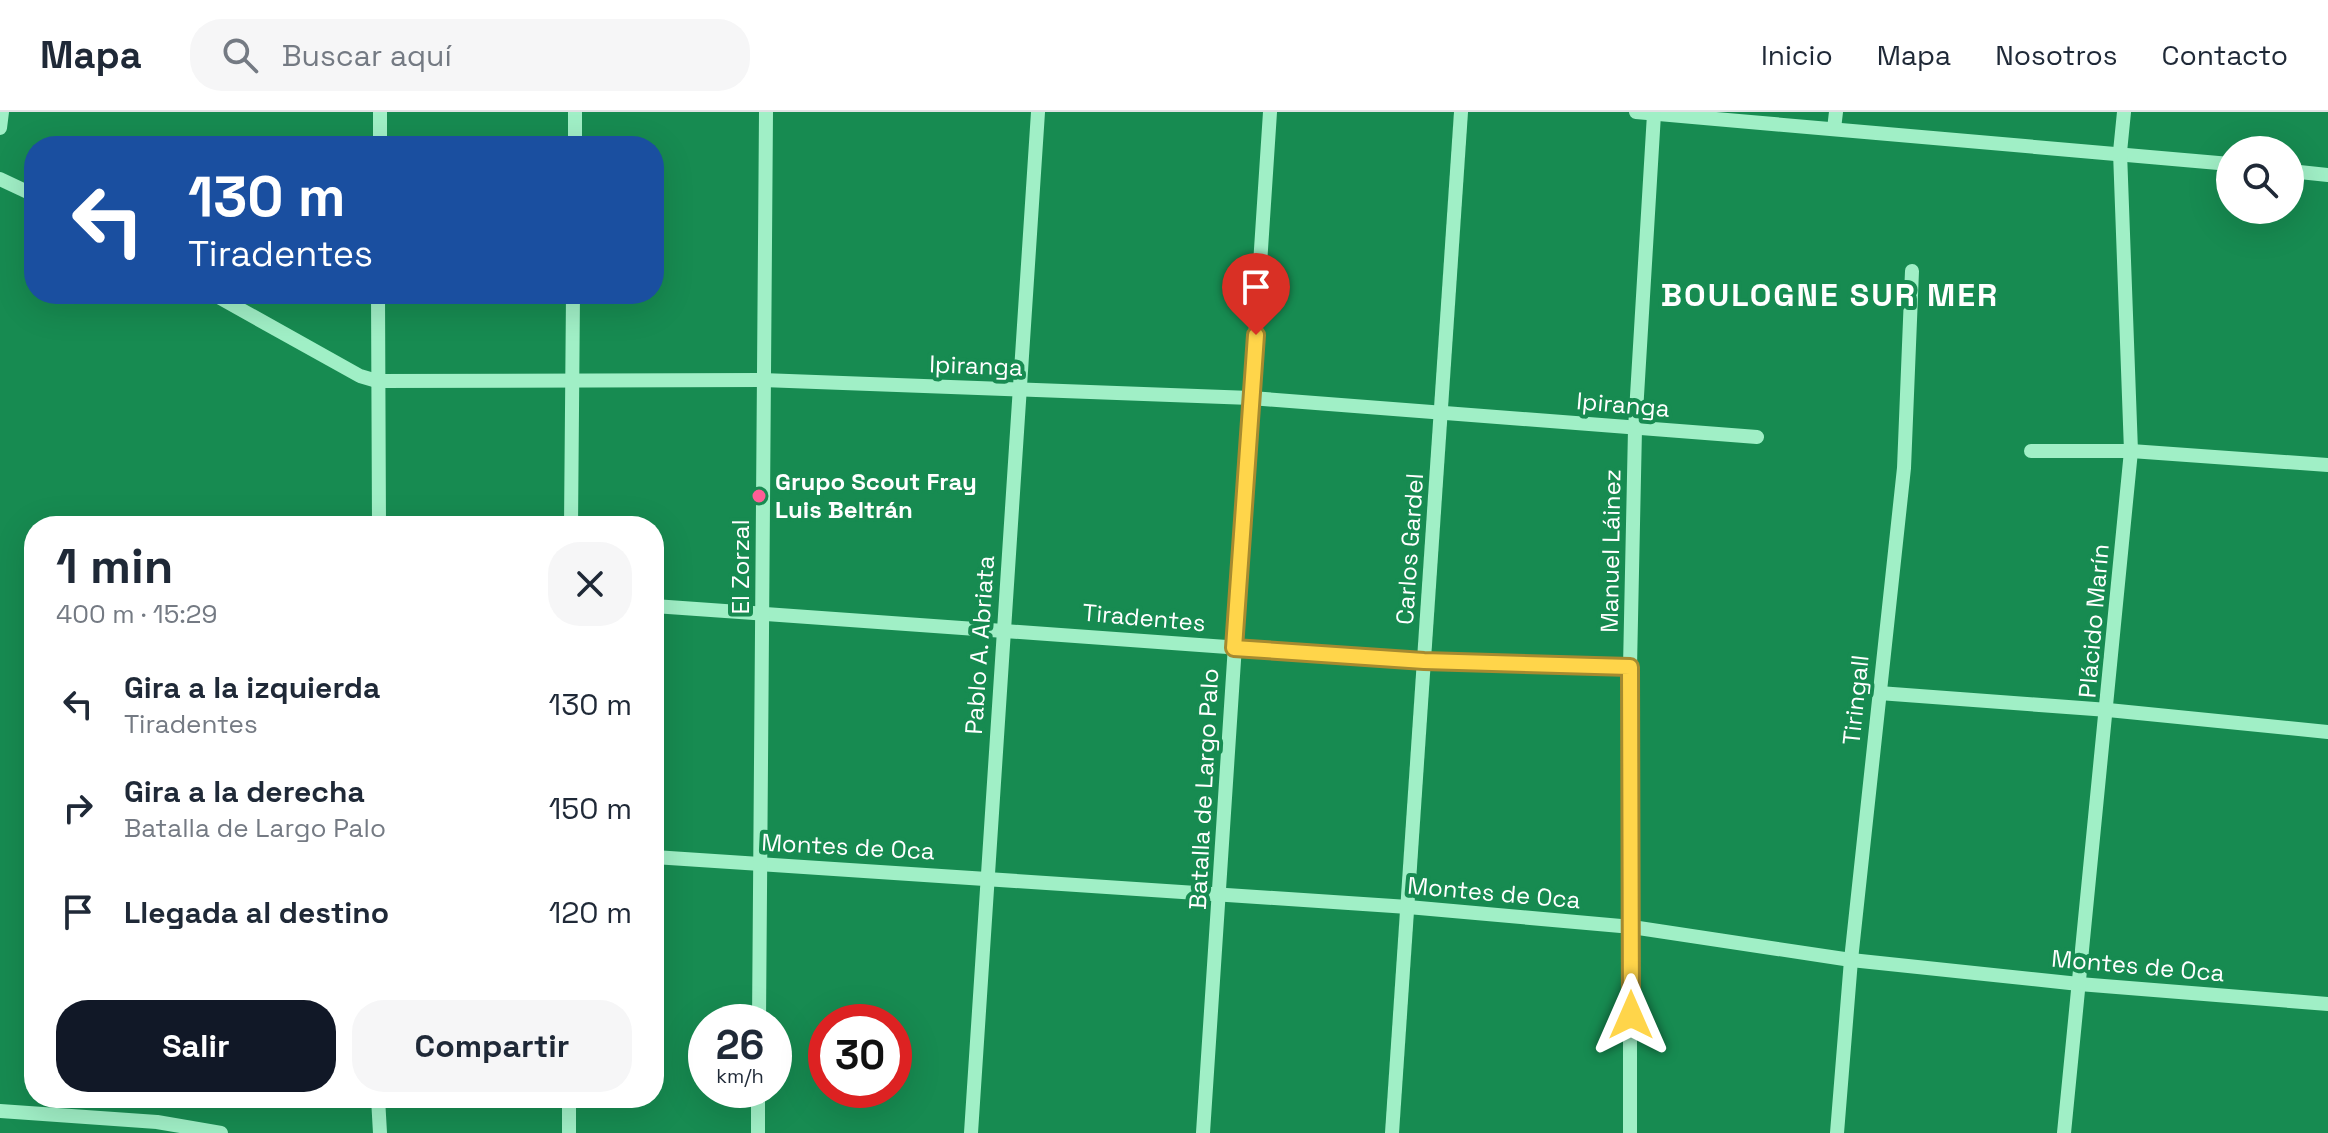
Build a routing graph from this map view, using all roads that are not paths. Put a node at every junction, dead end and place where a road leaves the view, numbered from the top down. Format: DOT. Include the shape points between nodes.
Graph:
graph roads {
  1 [pos="2,112"];
  2 [pos="380,112"];
  3 [pos="575,112"];
  4 [pos="766,112"];
  5 [pos="1038,112"];
  6 [pos="1270,112"];
  7 [pos="1461,112"];
  8 [pos="1636,112"];
  9 [pos="1836,112"];
  10 [pos="2124,112"];
  11 [pos="1654,114"];
  12 [pos="0,128"];
  13 [pos="1834,129"];
  14 [pos="380,136"];
  15 [pos="575,136"];
  16 [pos="2120,152"];
  17 [pos="2216,162"];
  18 [pos="2304,172"];
  19 [pos="2328,175"];
  20 [pos="0,179"];
  21 [pos="24,190"];
  22 [pos="1912,271"];
  23 [pos="231,304"];
  24 [pos="378,304"];
  25 [pos="573,304"];
  26 [pos="762,380"];
  27 [pos="377,381"];
  28 [pos="572,381"];
  29 [pos="1019,390"];
  30 [pos="1251,398"];
  31 [pos="1442,412"];
  32 [pos="1635,429"];
  33 [pos="1757,437"];
  34 [pos="2031,451"];
  35 [pos="2131,451"];
  36 [pos="2328,465"];
  37 [pos="379,516"];
  38 [pos="571,516"];
  39 [pos="664,607"];
  40 [pos="764,613"];
  41 [pos="1003,629"];
  42 [pos="1234,648"];
  43 [pos="1424,661"];
  44 [pos="1630,667"];
  45 [pos="1879,693"];
  46 [pos="2108,710"];
  47 [pos="2328,732"];
  48 [pos="664,858"];
  49 [pos="760,864"];
  50 [pos="987,877"];
  51 [pos="1221,895"];
  52 [pos="1408,907"];
  53 [pos="1632,927"];
  54 [pos="1851,960"];
  55 [pos="2079,984"];
  56 [pos="759,1004"];
  57 [pos="2328,1004"];
  58 [pos="379,1108"];
  59 [pos="569,1108"];
  60 [pos="758,1108"];
  61 [pos="0,1111"];
  62 [pos="221,1133"];
  63 [pos="380,1133"];
  64 [pos="569,1133"];
  65 [pos="758,1133"];
  66 [pos="971,1133"];
  67 [pos="1203,1133"];
  68 [pos="1392,1133"];
  69 [pos="1630,1133"];
  70 [pos="1837,1133"];
  71 [pos="2064,1133"];
  1 -- 12 [label="street"];
  2 -- 14 [label="street"];
  3 -- 15 [label="street"];
  4 -- 26 [label="street, El Zorzal"];
  5 -- 29 [label="street, Pablo A. Abriata"];
  6 -- 30 [label="street, Batalla de Largo Palo"];
  7 -- 31 [label="street, Carlos Gardel"];
  8 -- 11 [label="street"];
  9 -- 13 [label="street"];
  10 -- 16 [label="street, Plácido Marín"];
  11 -- 13 [label="street"];
  11 -- 32 [label="street, Manuel Láinez"];
  13 -- 16 [label="street"];
  16 -- 17 [label="street"];
  16 -- 35 [label="street, Plácido Marín"];
  18 -- 19 [label="street"];
  20 -- 21 [label="street"];
  22 -- 45 [label="street, Tiringall" via="1904,468"];
  23 -- 27 [label="street, Ipiranga"];
  24 -- 27 [label="street"];
  25 -- 28 [label="street"];
  26 -- 28 [label="street, Ipiranga"];
  26 -- 29 [label="street, Ipiranga"];
  26 -- 40 [label="street, El Zorzal"];
  27 -- 28 [label="street, Ipiranga"];
  27 -- 37 [label="street"];
  28 -- 38 [label="street"];
  29 -- 30 [label="street, Ipiranga"];
  29 -- 41 [label="street, Pablo A. Abriata"];
  30 -- 31 [label="street, Ipiranga"];
  30 -- 42 [label="street, Batalla de Largo Palo"];
  31 -- 32 [label="street, Ipiranga"];
  31 -- 43 [label="street, Carlos Gardel"];
  32 -- 33 [label="street, Ipiranga"];
  32 -- 44 [label="street, Manuel Láinez"];
  34 -- 35 [label="street"];
  35 -- 36 [label="street"];
  35 -- 46 [label="street, Plácido Marín"];
  39 -- 40 [label="street, Tiradentes"];
  40 -- 41 [label="street, Tiradentes"];
  40 -- 49 [label="street, El Zorzal"];
  41 -- 42 [label="street, Tiradentes"];
  41 -- 50 [label="street, Pablo A. Abriata"];
  42 -- 43 [label="street, Tiradentes"];
  42 -- 51 [label="street, Batalla de Largo Palo"];
  43 -- 44 [label="street, Tiradentes"];
  43 -- 52 [label="street, Carlos Gardel"];
  44 -- 53 [label="street, Manuel Láinez"];
  45 -- 46 [label="street"];
  45 -- 54 [label="street, Tiringall"];
  46 -- 47 [label="street"];
  46 -- 55 [label="street, Plácido Marín"];
  48 -- 49 [label="street, Montes de Oca"];
  49 -- 50 [label="street, Montes de Oca"];
  49 -- 56 [label="street, El Zorzal"];
  50 -- 51 [label="street, Montes de Oca"];
  50 -- 66 [label="street, Pablo A. Abriata"];
  51 -- 52 [label="street, Montes de Oca"];
  51 -- 67 [label="street, Batalla de Largo Palo"];
  52 -- 53 [label="street, Montes de Oca"];
  52 -- 68 [label="street, Carlos Gardel"];
  53 -- 54 [label="street, Montes de Oca"];
  53 -- 69 [label="street, Manuel Láinez"];
  54 -- 55 [label="street, Montes de Oca"];
  54 -- 70 [label="street, Tiringall"];
  55 -- 57 [label="street, Montes de Oca"];
  55 -- 71 [label="street, Plácido Marín"];
  58 -- 63 [label="street"];
  59 -- 64 [label="street"];
  60 -- 65 [label="street"];
  61 -- 62 [label="street" via="157,1122"];
}
